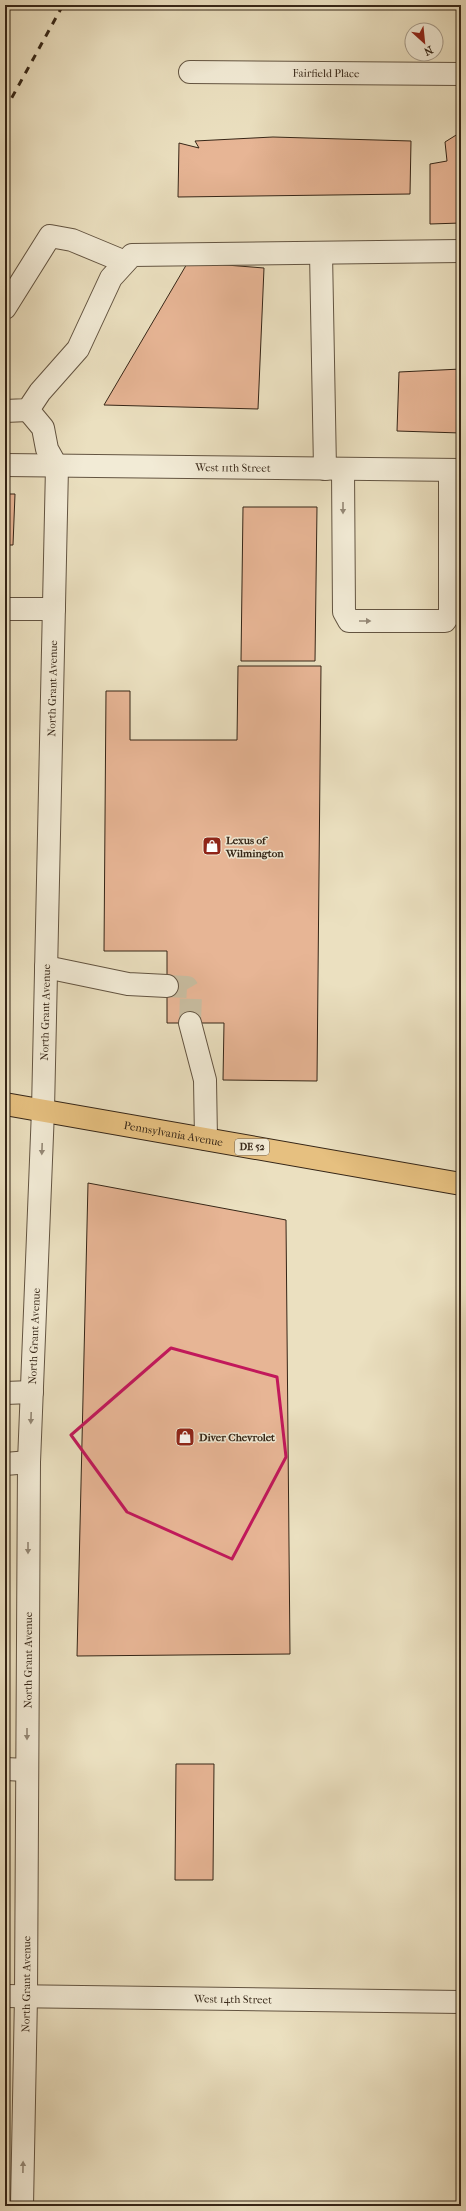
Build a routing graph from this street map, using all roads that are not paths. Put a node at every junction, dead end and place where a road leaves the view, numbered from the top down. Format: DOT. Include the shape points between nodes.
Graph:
graph roads {
  1 [pos="190,72"];
  2 [pos="461,74"];
  3 [pos="461,252"];
  4 [pos="321,253"];
  5 [pos="126,262"];
  6 [pos="5,308"];
  7 [pos="28,410"];
  8 [pos="5,411"];
  9 [pos="5,465"];
  10 [pos="57,467"];
  11 [pos="334,469"];
  12 [pos="455,470"];
  13 [pos="5,609"];
  14 [pos="54,609"];
  15 [pos="46,967"];
  16 [pos="167,986"];
  17 [pos="190,1023"];
  18 [pos="5,1104"];
  19 [pos="43,1110"];
  20 [pos="206,1138"];
  21 [pos="461,1184"];
  22 [pos="5,1392"];
  23 [pos="32,1392"];
  24 [pos="29,1462"];
  25 [pos="5,1464"];
  26 [pos="5,1769"];
  27 [pos="27,1770"];
  28 [pos="16,1996"];
  29 [pos="461,2002"];
  30 [pos="22,2206"];
  1 -- 2 [label="street, Fairfield Place"];
  3 -- 4 [label="street"];
  4 -- 5 [label="street" via="132,255"];
  4 -- 11 [label="street"];
  5 -- 6 [label="street" via="72,240 50,236"];
  5 -- 7 [label="street" via="111,278 78,349 40,392"];
  7 -- 8 [label="street"];
  7 -- 10 [label="street" via="43,428 47,449"];
  9 -- 10 [label="street, West 11th Street"];
  10 -- 11 [label="street, West 11th Street"];
  10 -- 14 [label="street, North Grant Avenue"];
  11 -- 12 [label="street, West 11th Street"];
  11 -- 12 [label="street, one-way" via="344,612 349,620 357,621 445,621 450,613"];
  13 -- 14 [label="street"];
  14 -- 15 [label="street, North Grant Avenue"];
  15 -- 16 [label="street" via="121,982"];
  15 -- 19 [label="street, North Grant Avenue"];
  17 -- 20 [label="street" via="205,1080"];
  18 -- 19 [label="main road, Pennsylvania Avenue / DE 52"];
  19 -- 20 [label="main road, Pennsylvania Avenue / DE 52"];
  19 -- 23 [label="street, North Grant Avenue, one-way"];
  20 -- 21 [label="main road, Pennsylvania Avenue / DE 52"];
  22 -- 23 [label="street"];
  23 -- 24 [label="street, North Grant Avenue, one-way"];
  24 -- 25 [label="street"];
  24 -- 27 [label="street, North Grant Avenue, one-way"];
  26 -- 27 [label="street"];
  27 -- 28 [label="street, North Grant Avenue"];
  28 -- 29 [label="street, West 14th Street"];
  30 -- 28 [label="street, North Grant Avenue, one-way"];
}
